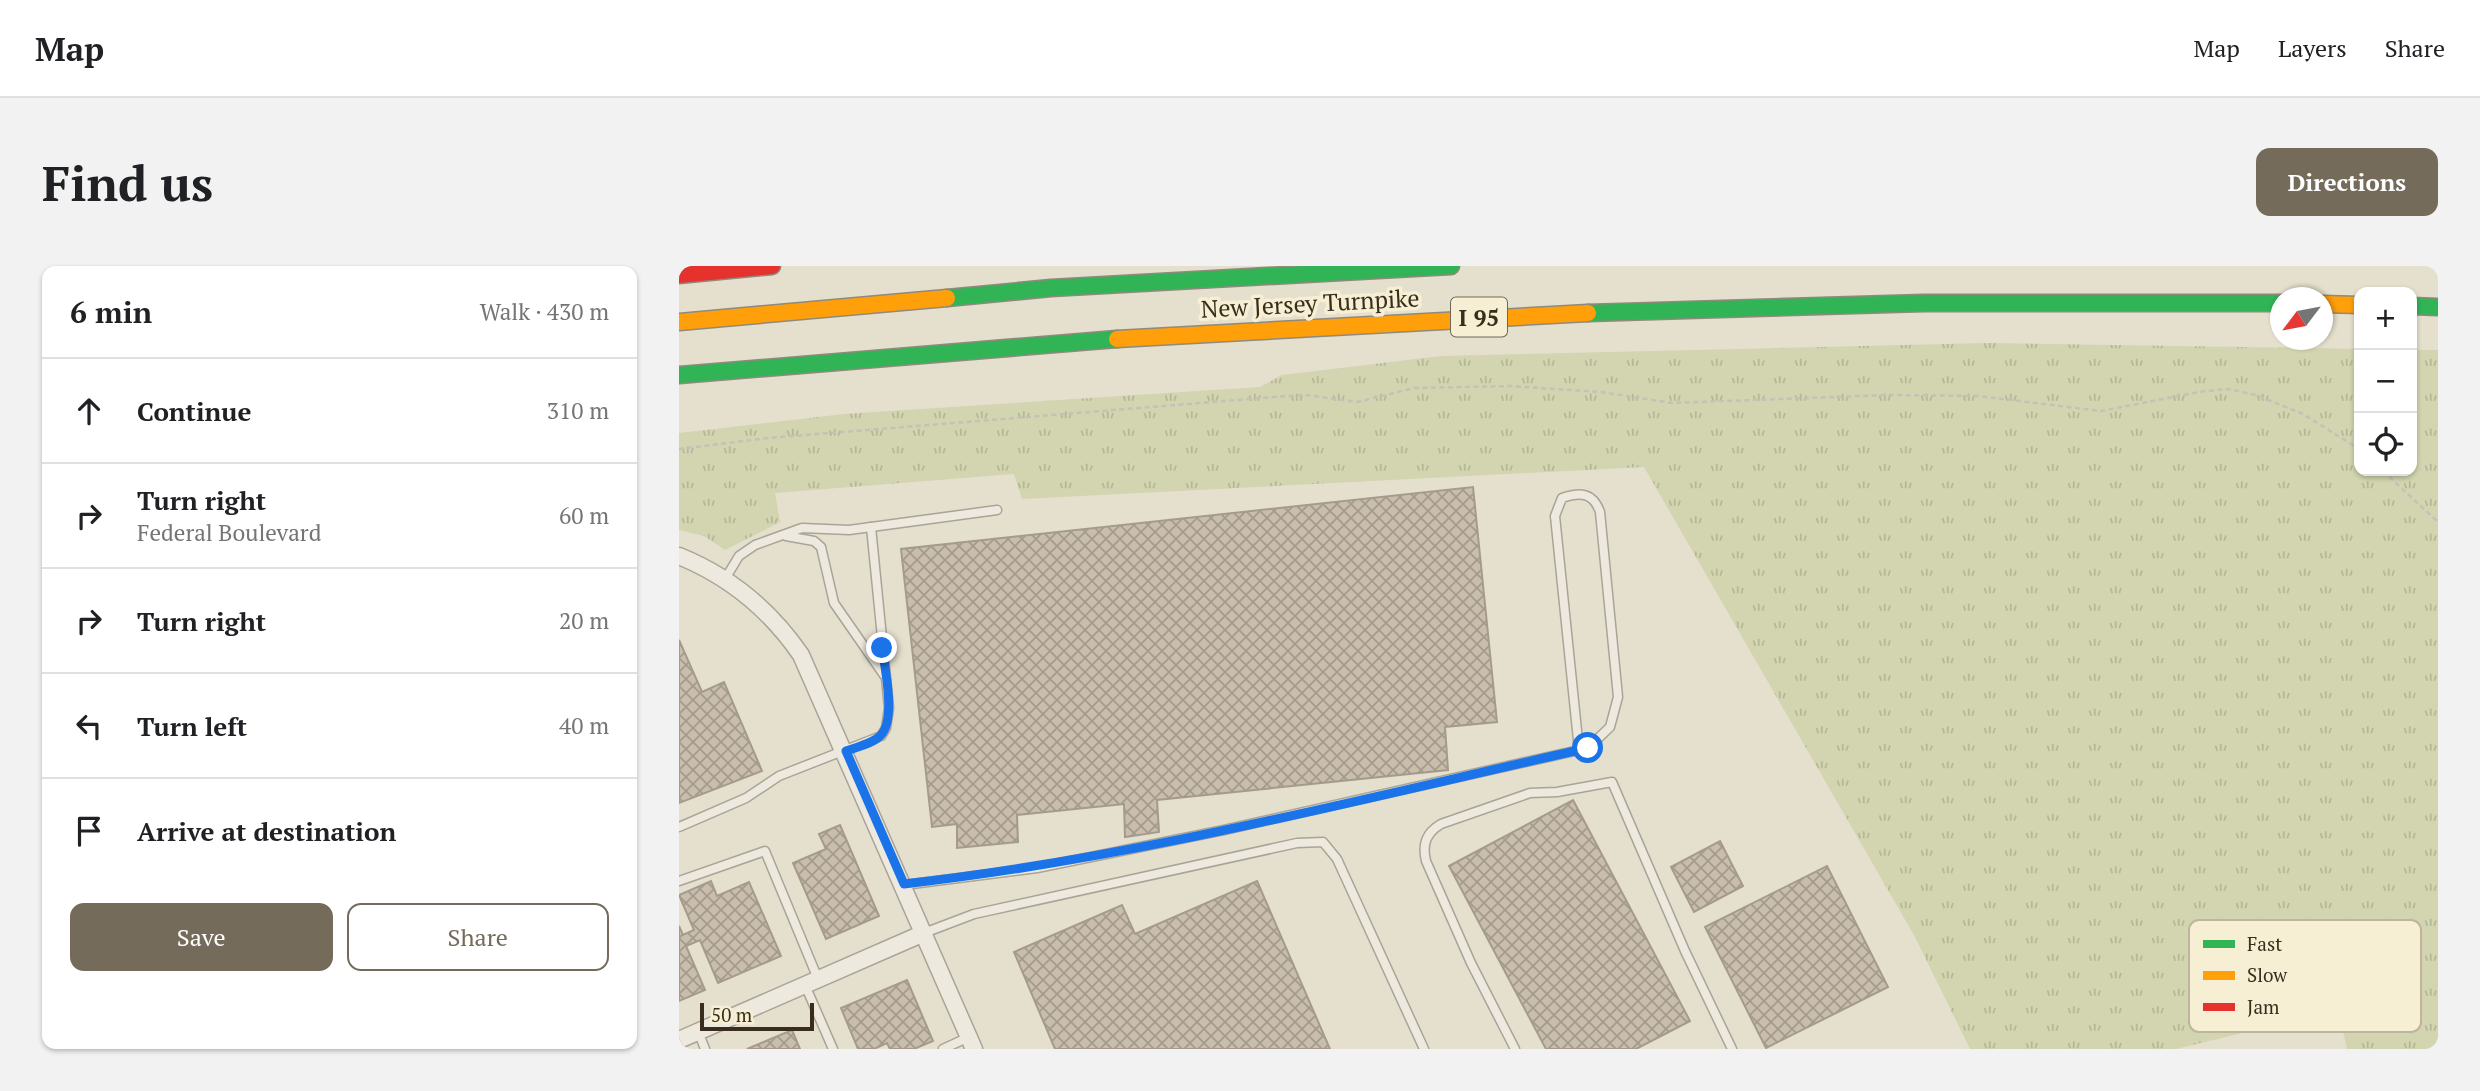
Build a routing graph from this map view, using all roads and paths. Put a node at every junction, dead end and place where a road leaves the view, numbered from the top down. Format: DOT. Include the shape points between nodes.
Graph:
graph roads {
  1 [pos="772,266"];
  2 [pos="1451,266"];
  3 [pos="679,275"];
  4 [pos="2270,303"];
  5 [pos="2333,304"];
  6 [pos="2354,305"];
  7 [pos="2417,306"];
  8 [pos="2438,307"];
  9 [pos="679,322"];
  10 [pos="679,375"];
  11 [pos="2354,446"];
  12 [pos="679,449"];
  13 [pos="2388,476"];
  14 [pos="997,510"];
  15 [pos="2438,523"];
  16 [pos="871,527"];
  17 [pos="780,536"];
  18 [pos="679,556"];
  19 [pos="725,579"];
  20 [pos="885,677"];
  21 [pos="1579,750"];
  22 [pos="846,751"];
  23 [pos="679,827"];
  24 [pos="679,881"];
  25 [pos="904,884"];
  26 [pos="925,933"];
  27 [pos="812,982"];
  28 [pos="698,1031"];
  29 [pos="679,1040"];
  30 [pos="972,1043"];
  31 [pos="705,1049"];
  32 [pos="833,1049"];
  33 [pos="943,1049"];
  34 [pos="1424,1049"];
  35 [pos="1515,1049"];
  36 [pos="1732,1049"];
  1 -- 3 [label="highway"];
  2 -- 9 [label="highway, New Jersey Turnpike / I 95" via="1051,288"];
  4 -- 10 [label="highway, New Jersey Turnpike / I 95" via="1809,305 1580,313 1058,341"];
  5 -- 6 [label="highway"];
  7 -- 8 [label="highway"];
  11 -- 12 [label="path" via="2302,414 2228,389 2101,411 1978,396 1890,394 1672,403 1601,392 1510,386 1414,388 1357,402 1306,395 1274,397"];
  13 -- 15 [label="path"];
  14 -- 16 [label="lane"];
  16 -- 17 [label="lane" via="802,528"];
  16 -- 20 [label="lane"];
  17 -- 19 [label="lane" via="739,556"];
  17 -- 20 [label="lane" via="814,541 821,547 835,603"];
  18 -- 19 [label="street"];
  19 -- 22 [label="street" via="787,635 815,681"];
  20 -- 22 [label="lane" via="886,728 881,736"];
  21 -- 21 [label="lane" via="1600,740 1616,713 1618,697 1599,512 1593,497 1586,494 1562,498 1555,516"];
  21 -- 25 [label="lane" via="1051,865"];
  22 -- 23 [label="lane" via="779,776 747,798"];
  22 -- 25 [label="street"];
  24 -- 27 [label="lane" via="765,851"];
  25 -- 26 [label="street"];
  26 -- 27 [label="street"];
  26 -- 30 [label="street"];
  26 -- 34 [label="lane" via="974,914 1297,843 1323,842 1337,859"];
  27 -- 28 [label="street"];
  27 -- 32 [label="lane"];
  28 -- 29 [label="street"];
  28 -- 31 [label="lane"];
  30 -- 33 [label="lane"];
  35 -- 36 [label="lane" via="1471,963 1426,861 1424,845 1432,829 1441,824 1530,793 1612,782"];
}
